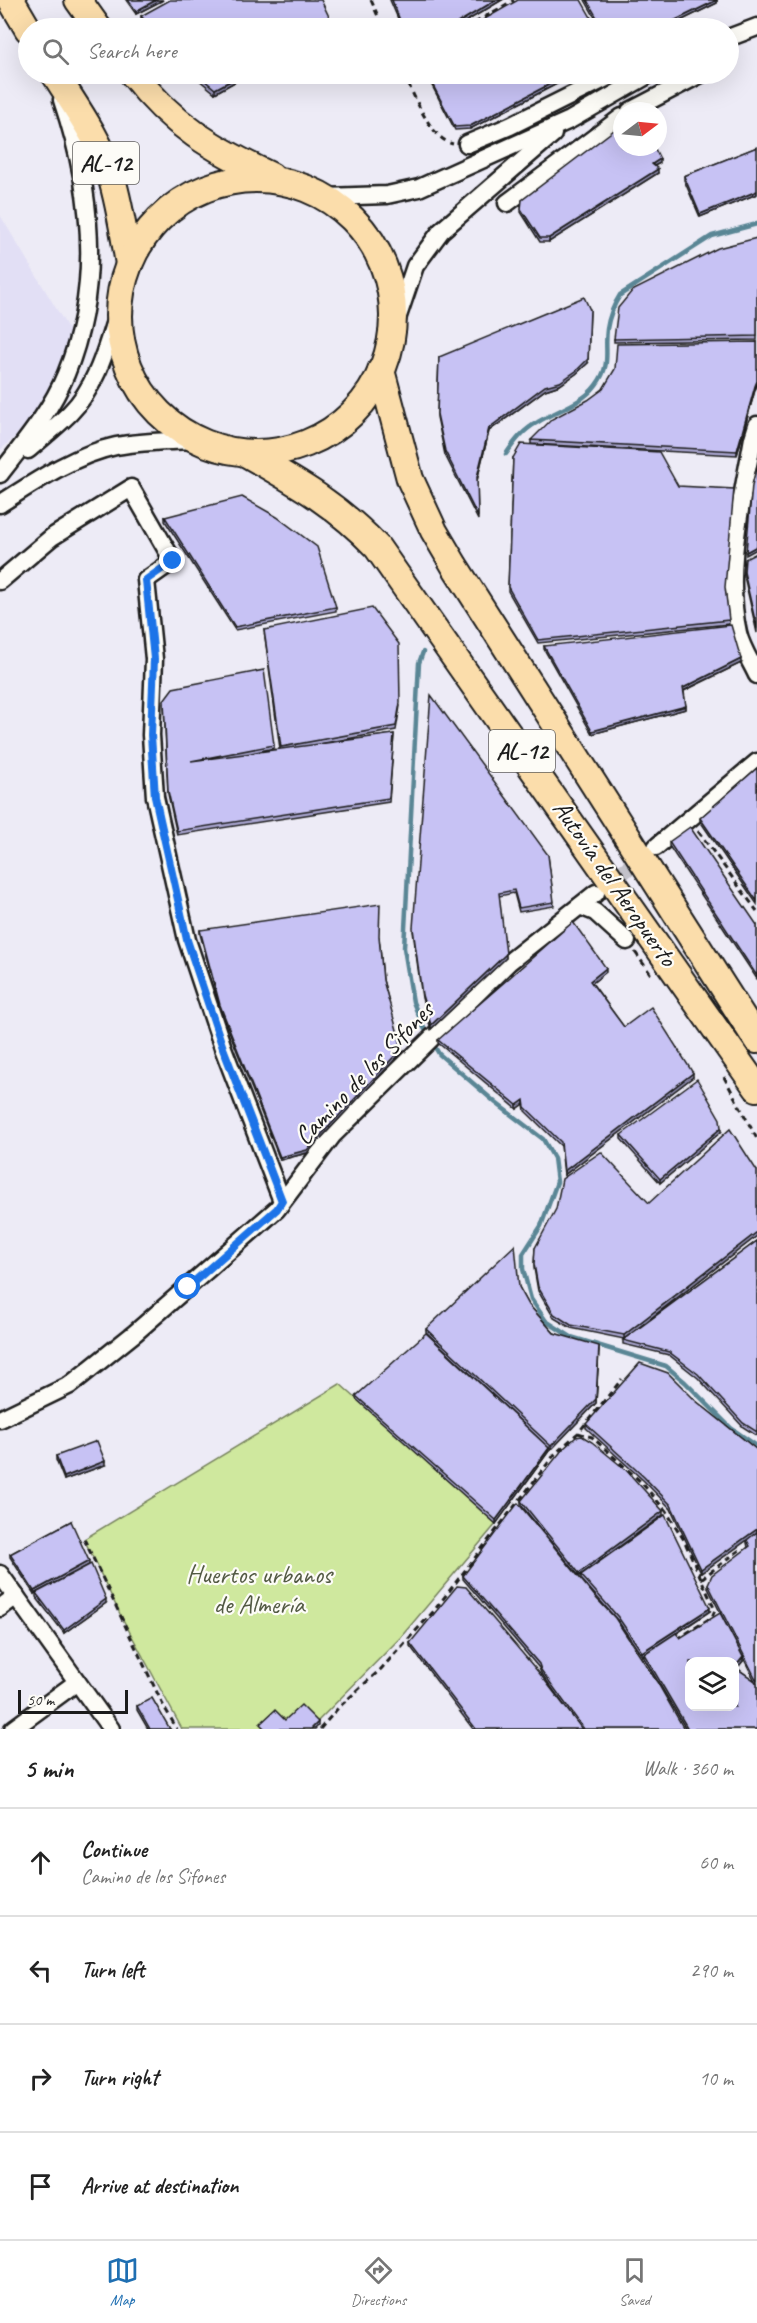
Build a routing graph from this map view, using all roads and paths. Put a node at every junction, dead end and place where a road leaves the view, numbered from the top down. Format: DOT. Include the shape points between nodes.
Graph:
graph roads {
  1 [pos="10,0"];
  2 [pos="78,0"];
  3 [pos="371,0"];
  4 [pos="514,0"];
  5 [pos="21,18"];
  6 [pos="91,18"];
  7 [pos="379,18"];
  8 [pos="483,18"];
  9 [pos="757,27"];
  10 [pos="739,34"];
  11 [pos="57,84"];
  12 [pos="60,84"];
  13 [pos="141,84"];
  14 [pos="409,84"];
  15 [pos="594,84"];
  16 [pos="633,84"];
  17 [pos="682,84"];
  18 [pos="647,102"];
  19 [pos="570,120"];
  20 [pos="613,124"];
  21 [pos="467,144"];
  22 [pos="282,181"];
  23 [pos="325,197"];
  24 [pos="507,203"];
  25 [pos="129,264"];
  26 [pos="119,308"];
  27 [pos="393,331"];
  28 [pos="381,370"];
  29 [pos="757,424"];
  30 [pos="195,440"];
  31 [pos="247,454"];
  32 [pos="0,474"];
  33 [pos="0,504"];
  34 [pos="0,581"];
  35 [pos="757,675"];
  36 [pos="757,762"];
  37 [pos="690,820"];
  38 [pos="656,847"];
  39 [pos="596,893"];
  40 [pos="580,906"];
  41 [pos="757,911"];
  42 [pos="627,941"];
  43 [pos="654,978"];
  44 [pos="757,1040"];
  45 [pos="722,1073"];
  46 [pos="757,1088"];
  47 [pos="757,1139"];
  48 [pos="282,1201"];
  49 [pos="622,1379"];
  50 [pos="0,1419"];
  51 [pos="578,1433"];
  52 [pos="84,1539"];
  53 [pos="741,1549"];
  54 [pos="0,1574"];
  55 [pos="700,1579"];
  56 [pos="16,1596"];
  57 [pos="0,1608"];
  58 [pos="679,1638"];
  59 [pos="77,1682"];
  60 [pos="13,1729"];
  61 [pos="111,1729"];
  62 [pos="177,1729"];
  63 [pos="320,1729"];
  1 -- 5 [label="highway"];
  2 -- 6 [label="highway"];
  3 -- 7 [label="path"];
  4 -- 8 [label="path"];
  9 -- 10 [label="street"];
  11 -- 32 [label="street" via="85,183 90,240 87,294 79,337 66,375 33,432"];
  12 -- 25 [label="highway, AL-12" via="97,143 111,174"];
  13 -- 22 [label="highway, AL-12" via="152,98 212,147"];
  14 -- 21 [label="path" via="436,133 449,143"];
  15 -- 21 [label="street"];
  16 -- 19 [label="street"];
  17 -- 18 [label="street"];
  19 -- 23 [label="street" via="419,188 387,195"];
  19 -- 27 [label="street" via="441,231 415,266"];
  20 -- 24 [label="street"];
  22 -- 23 [label="highway, AL-12"];
  22 -- 25 [label="highway, AL-12" via="244,179 208,187 175,205 147,231"];
  23 -- 27 [label="highway, AL-12" via="356,222 379,254 392,292"];
  25 -- 26 [label="highway, AL-12"];
  26 -- 30 [label="highway, AL-12" via="124,351 146,399 168,423"];
  26 -- 32 [label="street" via="96,377 84,396 71,413"];
  27 -- 28 [label="highway, AL-12"];
  28 -- 31 [label="highway, AL-12" via="362,405 339,427 310,444 279,453"];
  28 -- 44 [label="highway, Autovía del Aeropuerto / AL-12" via="410,480 434,531"];
  29 -- 35 [label="street" via="735,543 734,604 738,636"];
  30 -- 31 [label="highway, AL-12" via="220,450"];
  30 -- 33 [label="street" via="113,447 46,475"];
  31 -- 46 [label="highway, Autovía del Aeropuerto / AL-12" via="319,496 377,547"];
  34 -- 48 [label="street" via="52,537 131,488 173,561 146,580 154,659 151,735 155,797 187,940 223,1048"];
  36 -- 37 [label="street"];
  37 -- 38 [label="street"];
  37 -- 41 [label="path"];
  39 -- 40 [label="street, Camino de los Sifones"];
  40 -- 42 [label="street" via="595,912"];
  40 -- 48 [label="street, Camino de los Sifones" via="509,962 333,1134"];
  42 -- 43 [label="path"];
  45 -- 47 [label="path"];
  48 -- 50 [label="street, Camino de los Sifones" via="170,1303 70,1384"];
  49 -- 51 [label="path"];
  51 -- 55 [label="path" via="592,1437 666,1511 684,1540"];
  51 -- 63 [label="path" via="555,1454 433,1612"];
  52 -- 62 [label="path"];
  53 -- 55 [label="path"];
  54 -- 56 [label="street"];
  55 -- 58 [label="path" via="714,1610 712,1617"];
  56 -- 57 [label="street"];
  56 -- 59 [label="street"];
  59 -- 60 [label="street"];
  59 -- 61 [label="street"];
}
